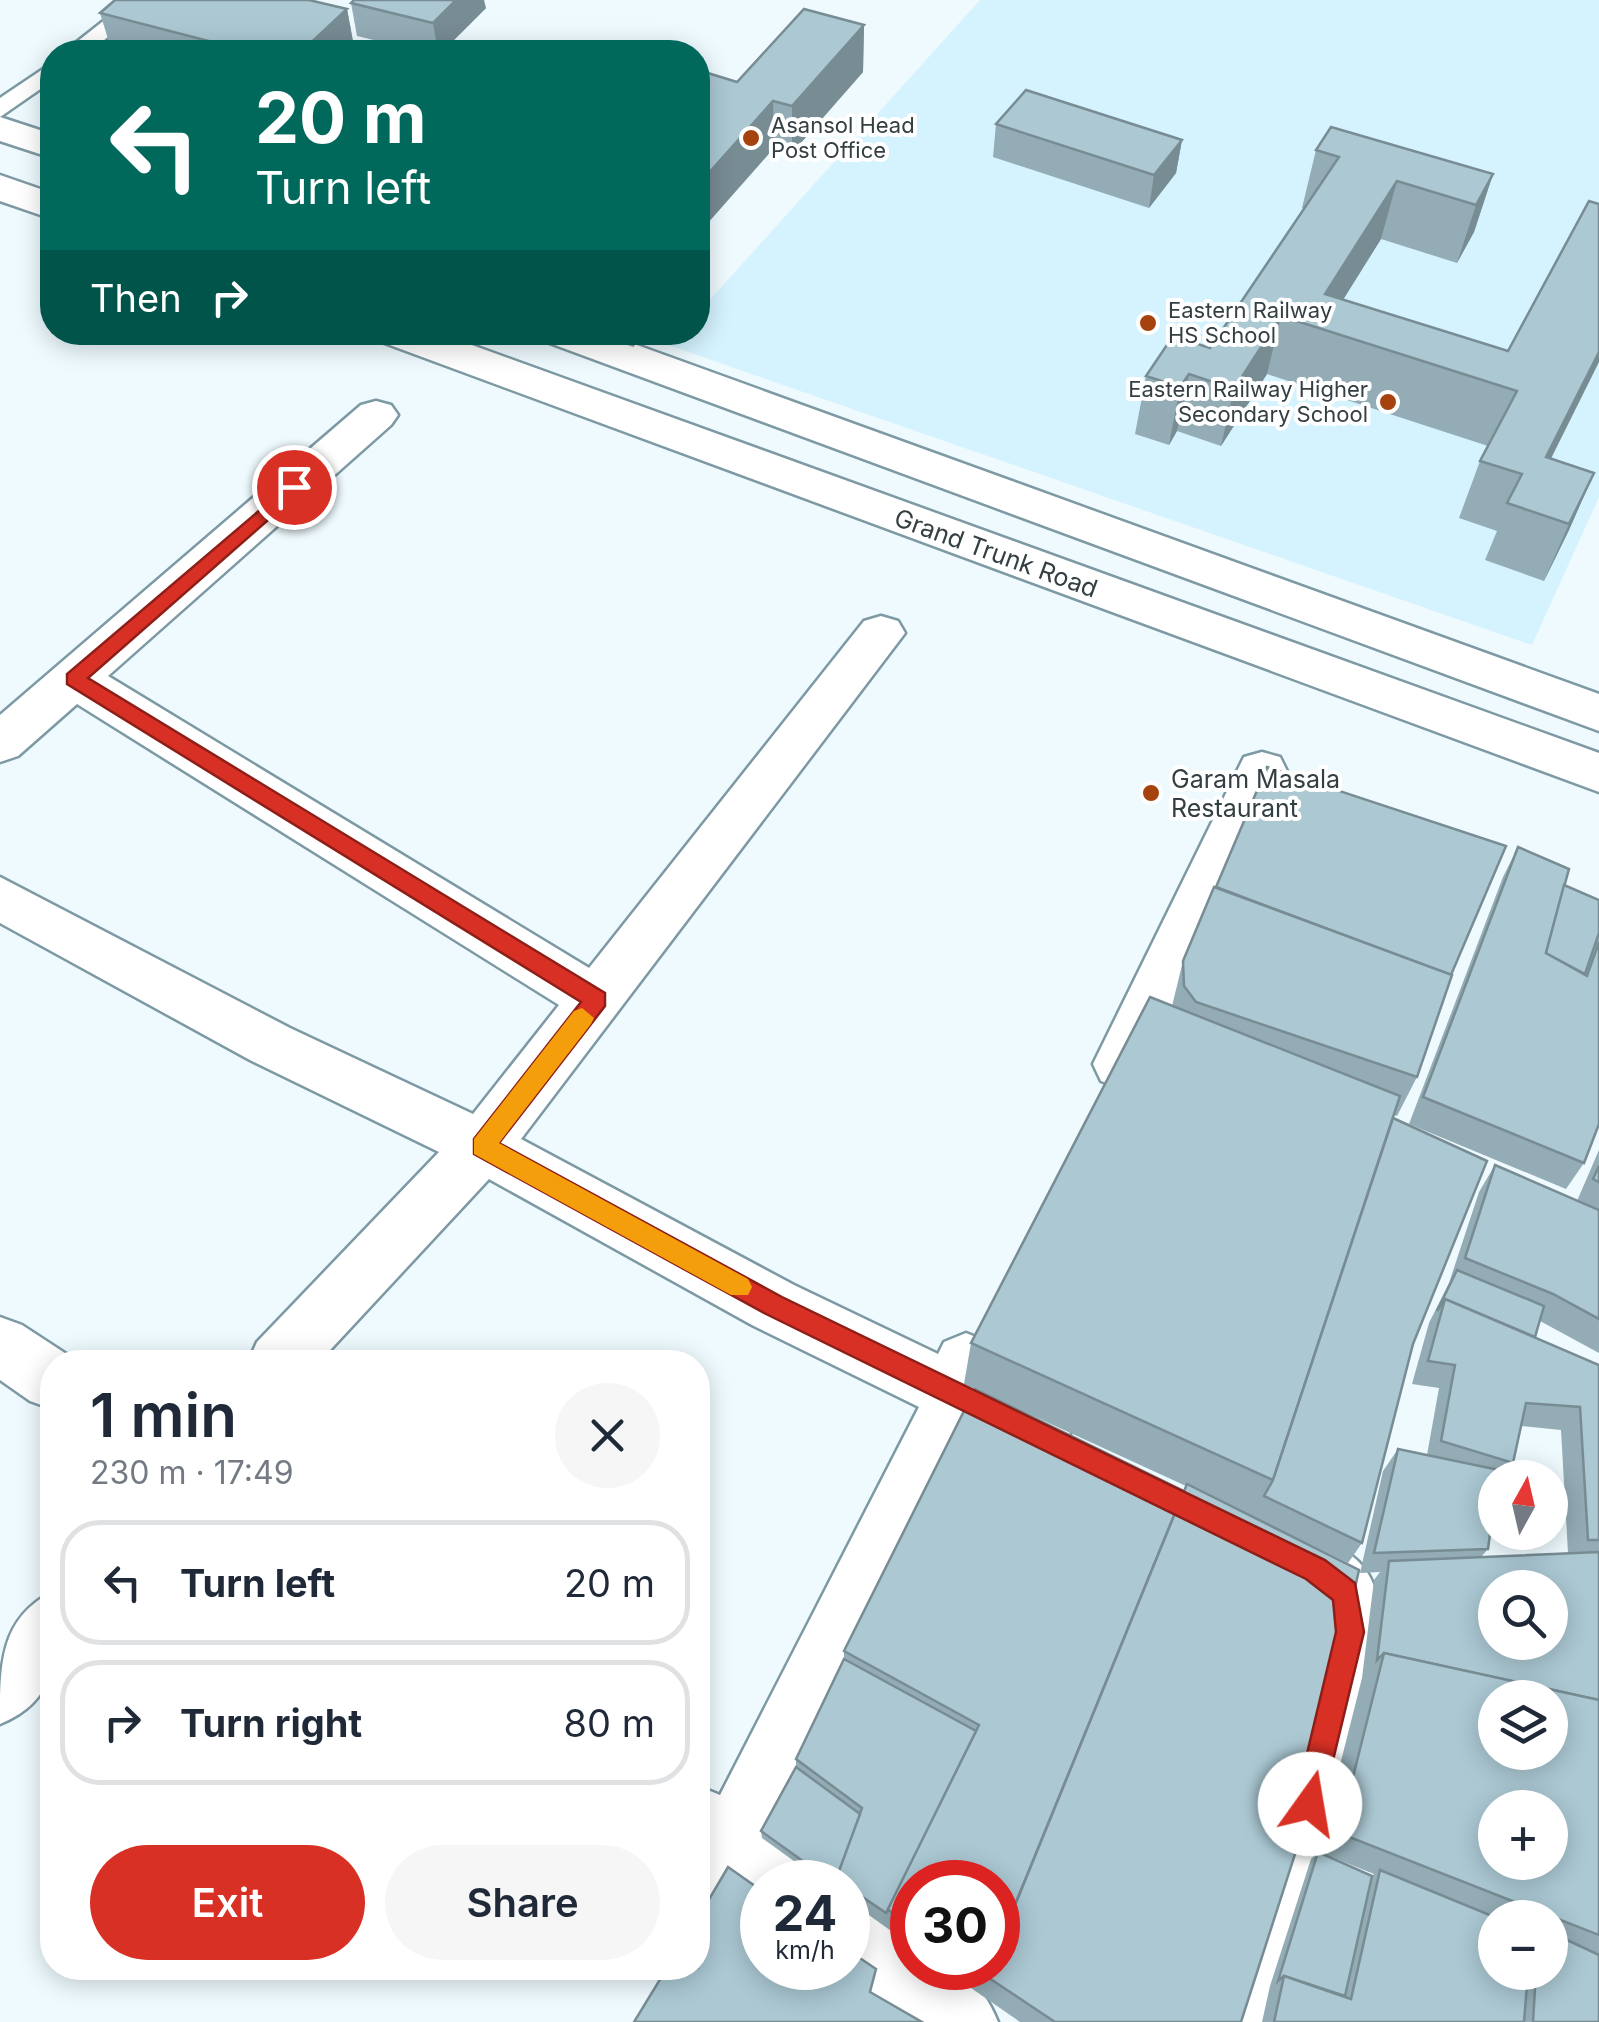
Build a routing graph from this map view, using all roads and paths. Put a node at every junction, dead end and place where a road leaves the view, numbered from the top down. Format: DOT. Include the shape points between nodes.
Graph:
graph roads {
  1 [pos="144,0"];
  2 [pos="91,40"];
  3 [pos="40,79"];
  4 [pos="0,110"];
  5 [pos="0,128"];
  6 [pos="40,143"];
  7 [pos="0,188"];
  8 [pos="40,203"];
  9 [pos="430,345"];
  10 [pos="594,345"];
  11 [pos="376,415"];
  12 [pos="881,632"];
  13 [pos="74,679"];
  14 [pos="1599,713"];
  15 [pos="0,743"];
  16 [pos="1262,771"];
  17 [pos="1599,773"];
  18 [pos="0,898"];
  19 [pos="596,1000"];
  20 [pos="1092,1118"];
  21 [pos="482,1146"];
  22 [pos="994,1307"];
  23 [pos="0,1345"];
  24 [pos="290,1350"];
  25 [pos="40,1372"];
  26 [pos="958,1395"];
  27 [pos="1088,1459"];
  28 [pos="1263,1544"];
  29 [pos="40,1640"];
  30 [pos="0,1690"];
  31 [pos="741,1852"];
  32 [pos="710,1905"];
  33 [pos="870,1950"];
  34 [pos="962,2022"];
  35 [pos="1254,2022"];
  1 -- 2 [label="lane"];
  3 -- 4 [label="lane"];
  5 -- 6 [label="street"];
  7 -- 8 [label="street"];
  9 -- 17 [label="street, Grand Trunk Road"];
  10 -- 14 [label="street"];
  11 -- 13 [label="street"];
  12 -- 19 [label="street"];
  13 -- 15 [label="street"];
  13 -- 19 [label="street"];
  16 -- 20 [label="street"];
  18 -- 21 [label="street" via="270,1044"];
  19 -- 21 [label="street"];
  21 -- 24 [label="street"];
  21 -- 26 [label="street" via="773,1305"];
  22 -- 26 [label="street" via="959,1376"];
  23 -- 25 [label="street"];
  26 -- 27 [label="street"];
  26 -- 31 [label="street" via="739,1832"];
  28 -- 35 [label="street" via="1360,1585"];
  29 -- 30 [label="street"];
  31 -- 32 [label="street"];
  33 -- 34 [label="street"];
}
